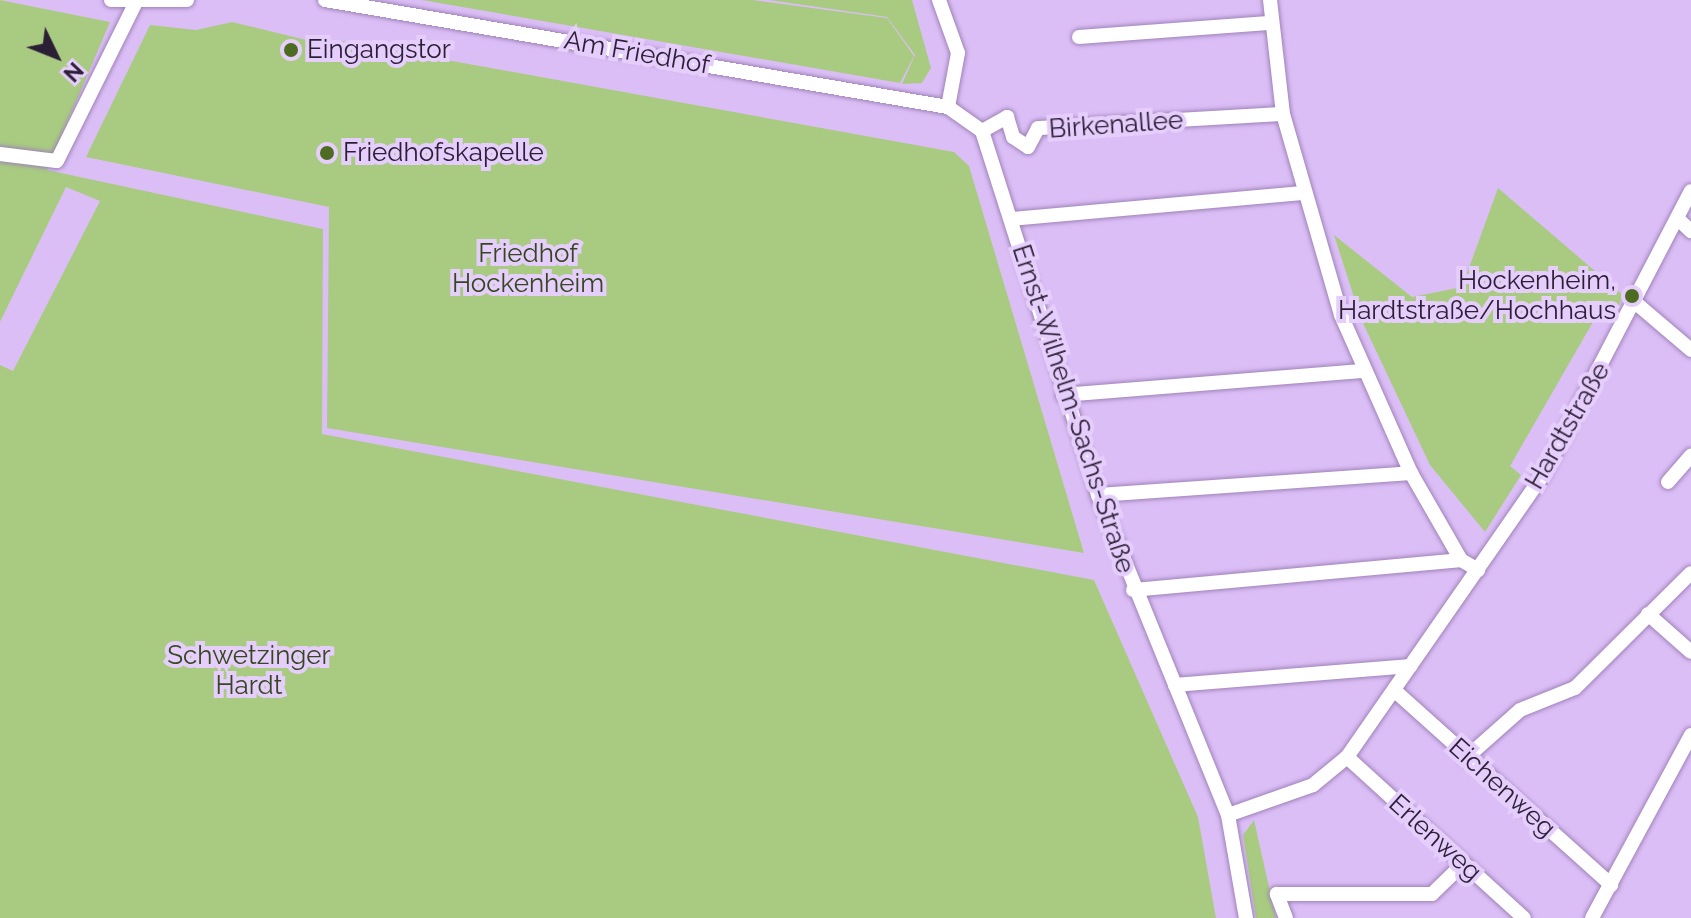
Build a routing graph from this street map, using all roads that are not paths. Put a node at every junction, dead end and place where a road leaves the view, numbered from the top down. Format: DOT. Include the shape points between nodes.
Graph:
graph roads {
  1 [pos="111,0"];
  2 [pos="187,0"];
  3 [pos="325,0"];
  4 [pos="939,0"];
  5 [pos="1270,0"];
  6 [pos="136,2"];
  7 [pos="1271,23"];
  8 [pos="1079,37"];
  9 [pos="948,107"];
  10 [pos="1283,114"];
  11 [pos="982,131"];
  12 [pos="0,154"];
  13 [pos="1691,191"];
  14 [pos="1304,193"];
  15 [pos="1011,219"];
  16 [pos="1678,219"];
  17 [pos="1691,231"];
  18 [pos="1637,304"];
  19 [pos="1691,350"];
  20 [pos="1364,371"];
  21 [pos="1063,395"];
  22 [pos="1691,456"];
  23 [pos="1411,473"];
  24 [pos="1668,482"];
  25 [pos="1098,495"];
  26 [pos="1461,560"];
  27 [pos="1478,570"];
  28 [pos="1691,573"];
  29 [pos="1133,590"];
  30 [pos="1648,614"];
  31 [pos="1691,652"];
  32 [pos="1410,666"];
  33 [pos="1175,685"];
  34 [pos="1394,690"];
  35 [pos="1691,735"];
  36 [pos="1347,757"];
  37 [pos="1466,758"];
  38 [pos="1228,815"];
  39 [pos="1463,864"];
  40 [pos="1611,885"];
  41 [pos="1246,918"];
  42 [pos="1286,918"];
  43 [pos="1524,918"];
  44 [pos="1592,918"];
  1 -- 6 [label="street"];
  2 -- 6 [label="street"];
  3 -- 9 [label="street, Am Friedhof"];
  4 -- 9 [label="street" via="958,53"];
  5 -- 7 [label="street"];
  6 -- 12 [label="street" via="57,161"];
  7 -- 8 [label="street"];
  7 -- 10 [label="street"];
  9 -- 11 [label="street"];
  10 -- 11 [label="street, Birkenallee" via="1038,128 1028,147 1013,137 1007,117"];
  10 -- 14 [label="street"];
  11 -- 15 [label="street, Ernst-Wilhelm-Sachs-Straße"];
  13 -- 16 [label="street, Hardtstraße"];
  14 -- 15 [label="street"];
  14 -- 20 [label="street"];
  15 -- 21 [label="street, Ernst-Wilhelm-Sachs-Straße"];
  16 -- 17 [label="street"];
  16 -- 18 [label="street, Hardtstraße"];
  18 -- 19 [label="street"];
  18 -- 27 [label="street, Hardtstraße" via="1543,475"];
  20 -- 21 [label="street"];
  20 -- 23 [label="street"];
  21 -- 25 [label="street, Ernst-Wilhelm-Sachs-Straße"];
  22 -- 24 [label="street"];
  23 -- 25 [label="street"];
  23 -- 26 [label="street"];
  25 -- 29 [label="street, Ernst-Wilhelm-Sachs-Straße"];
  26 -- 27 [label="street"];
  26 -- 29 [label="street"];
  27 -- 32 [label="street"];
  28 -- 30 [label="street"];
  29 -- 33 [label="street, Ernst-Wilhelm-Sachs-Straße"];
  30 -- 31 [label="street"];
  30 -- 37 [label="street" via="1575,688 1520,710"];
  32 -- 33 [label="street"];
  32 -- 34 [label="street"];
  33 -- 38 [label="street, Ernst-Wilhelm-Sachs-Straße"];
  34 -- 36 [label="street"];
  34 -- 37 [label="street, Eichenweg"];
  35 -- 40 [label="street"];
  36 -- 38 [label="street" via="1313,785"];
  36 -- 39 [label="street, Erlenweg"];
  37 -- 40 [label="street, Eichenweg"];
  38 -- 41 [label="street, Ernst-Wilhelm-Sachs-Straße"];
  39 -- 42 [label="street" via="1432,894 1277,894"];
  39 -- 43 [label="street, Erlenweg"];
  40 -- 44 [label="street"];
}
